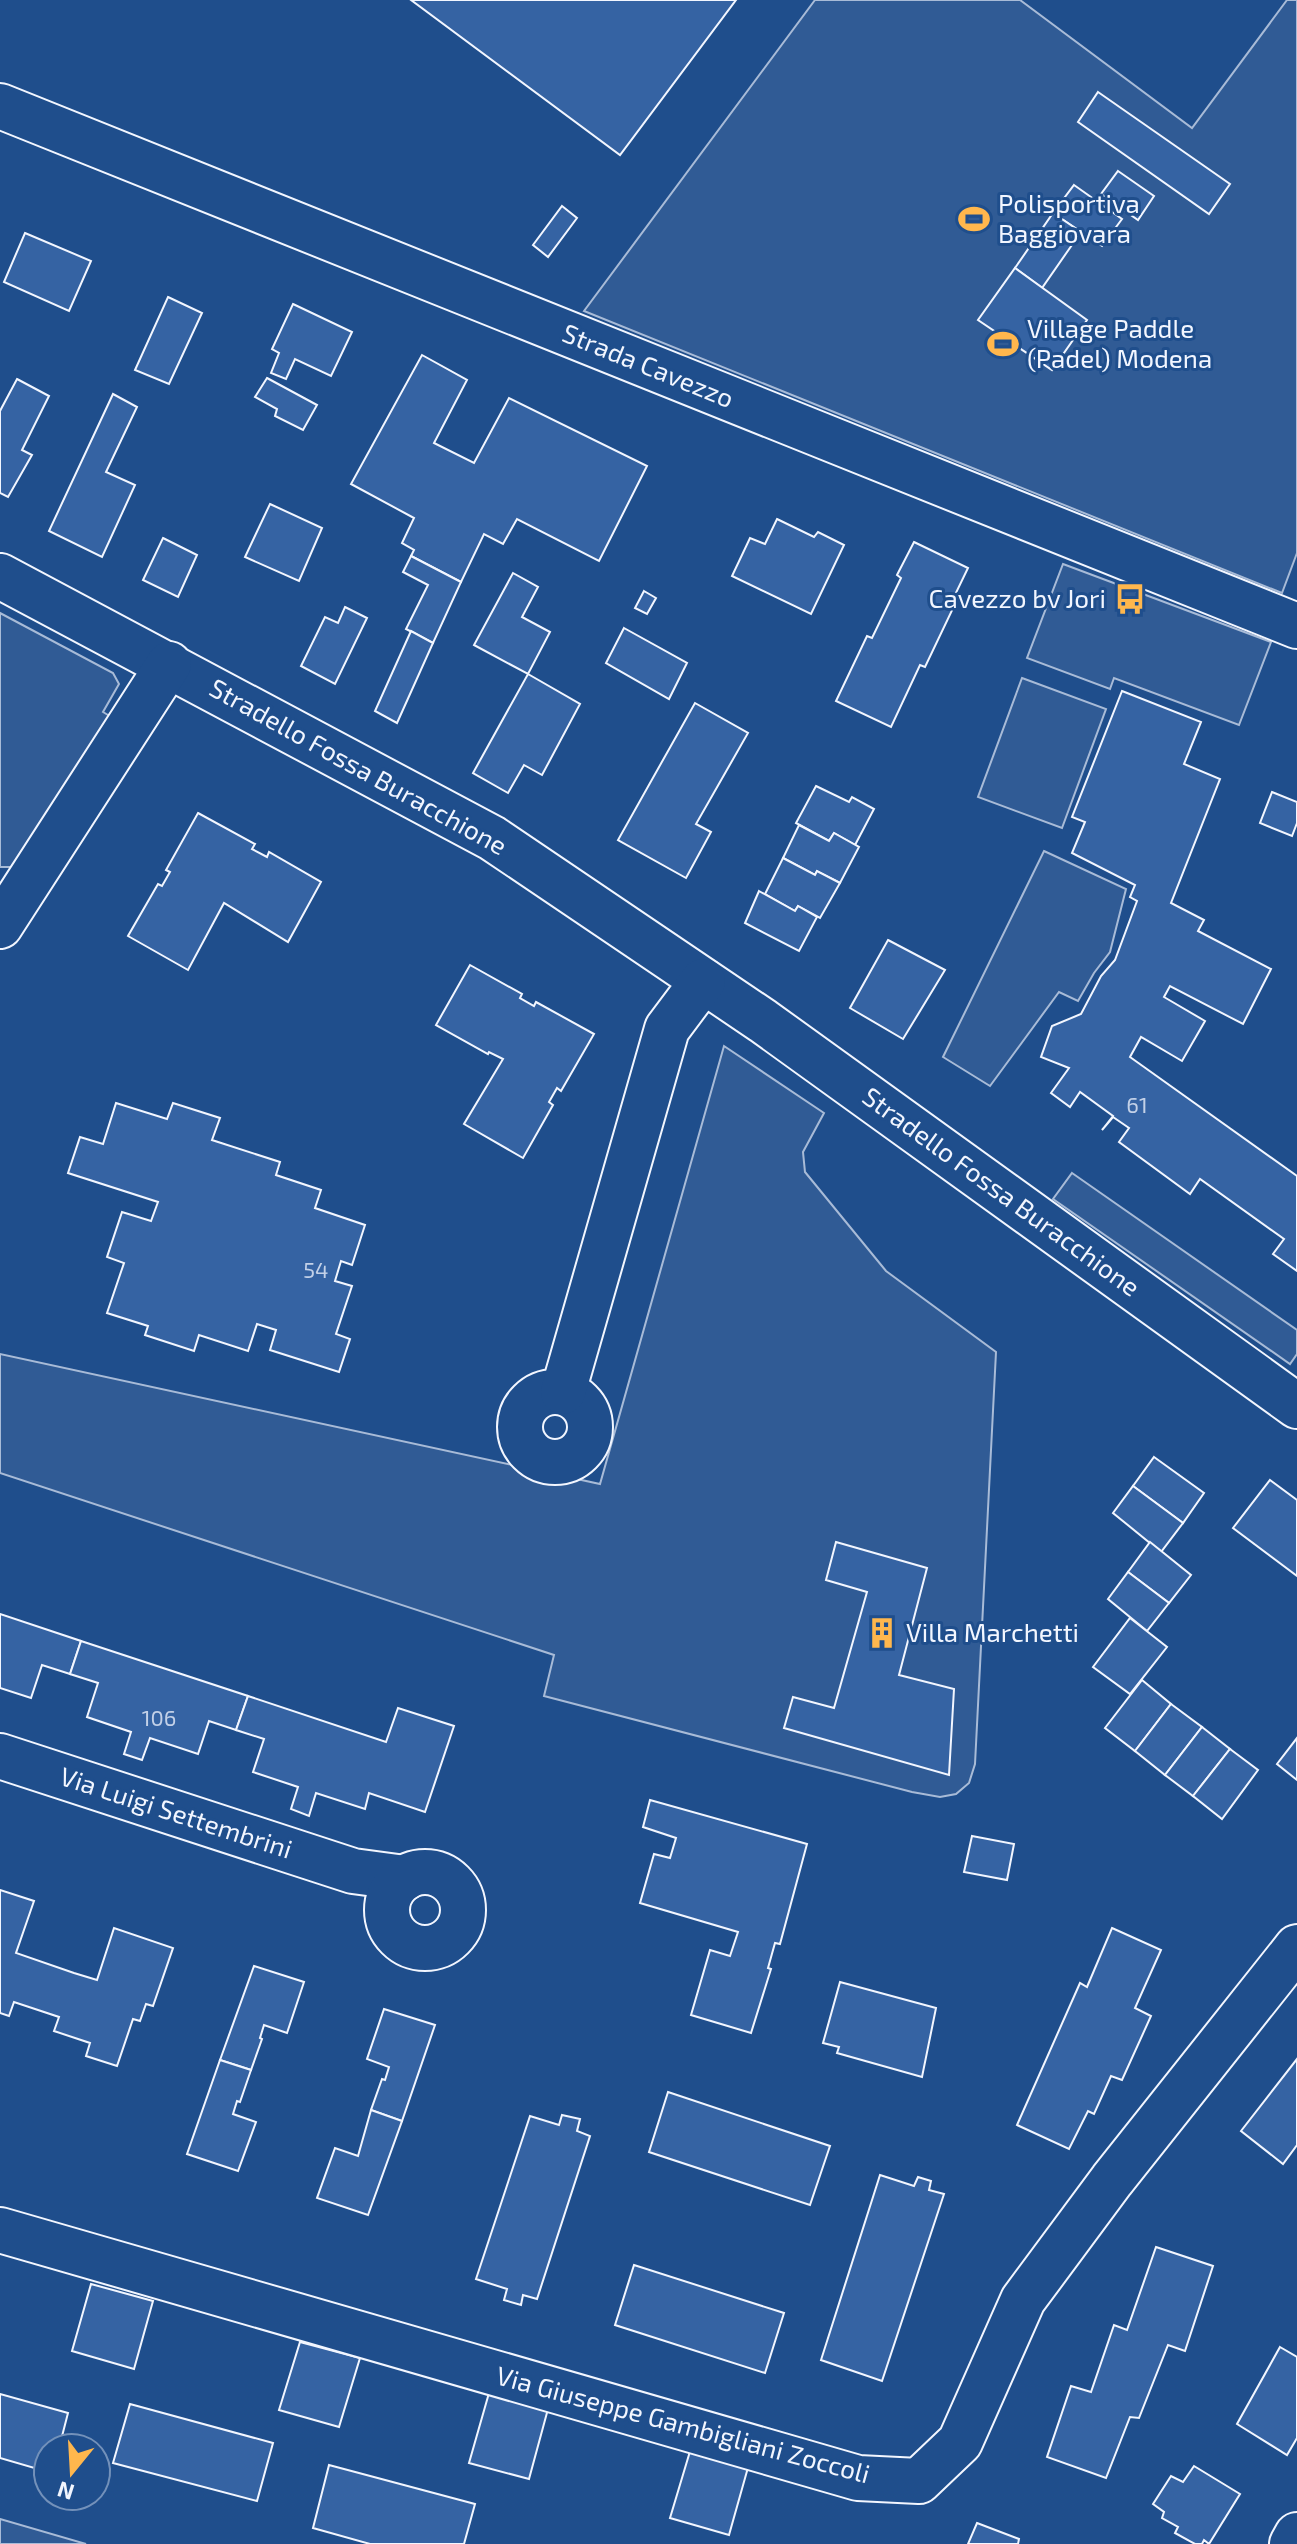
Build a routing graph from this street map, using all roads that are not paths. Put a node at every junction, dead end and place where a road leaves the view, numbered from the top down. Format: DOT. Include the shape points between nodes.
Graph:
graph roads {
  1 [pos="0,106"];
  2 [pos="0,576"];
  3 [pos="1297,626"];
  4 [pos="169,664"];
  5 [pos="0,926"];
  6 [pos="703,981"];
  7 [pos="563,1392"];
  8 [pos="1297,1406"];
  9 [pos="0,1756"];
  10 [pos="396,1892"];
  11 [pos="1297,1947"];
  12 [pos="0,2230"];
  13 [pos="1297,2535"];
  14 [pos="1292,2544"];
  1 -- 3 [label="street, Strada Cavezzo"];
  2 -- 4 [label="street, Stradello Fossa Buracchione"];
  4 -- 5 [label="street"];
  4 -- 6 [label="street, Stradello Fossa Buracchione" via="492,838"];
  6 -- 7 [label="street" via="667,1029"];
  6 -- 8 [label="street, Stradello Fossa Buracchione"];
  9 -- 10 [label="street, Via Luigi Settembrini" via="353,1871"];
  11 -- 12 [label="street, Via Giuseppe Gambigliani Zoccoli" via="1023,2300 960,2442 919,2481 858,2478"];
  13 -- 14 [label="street"];
}
